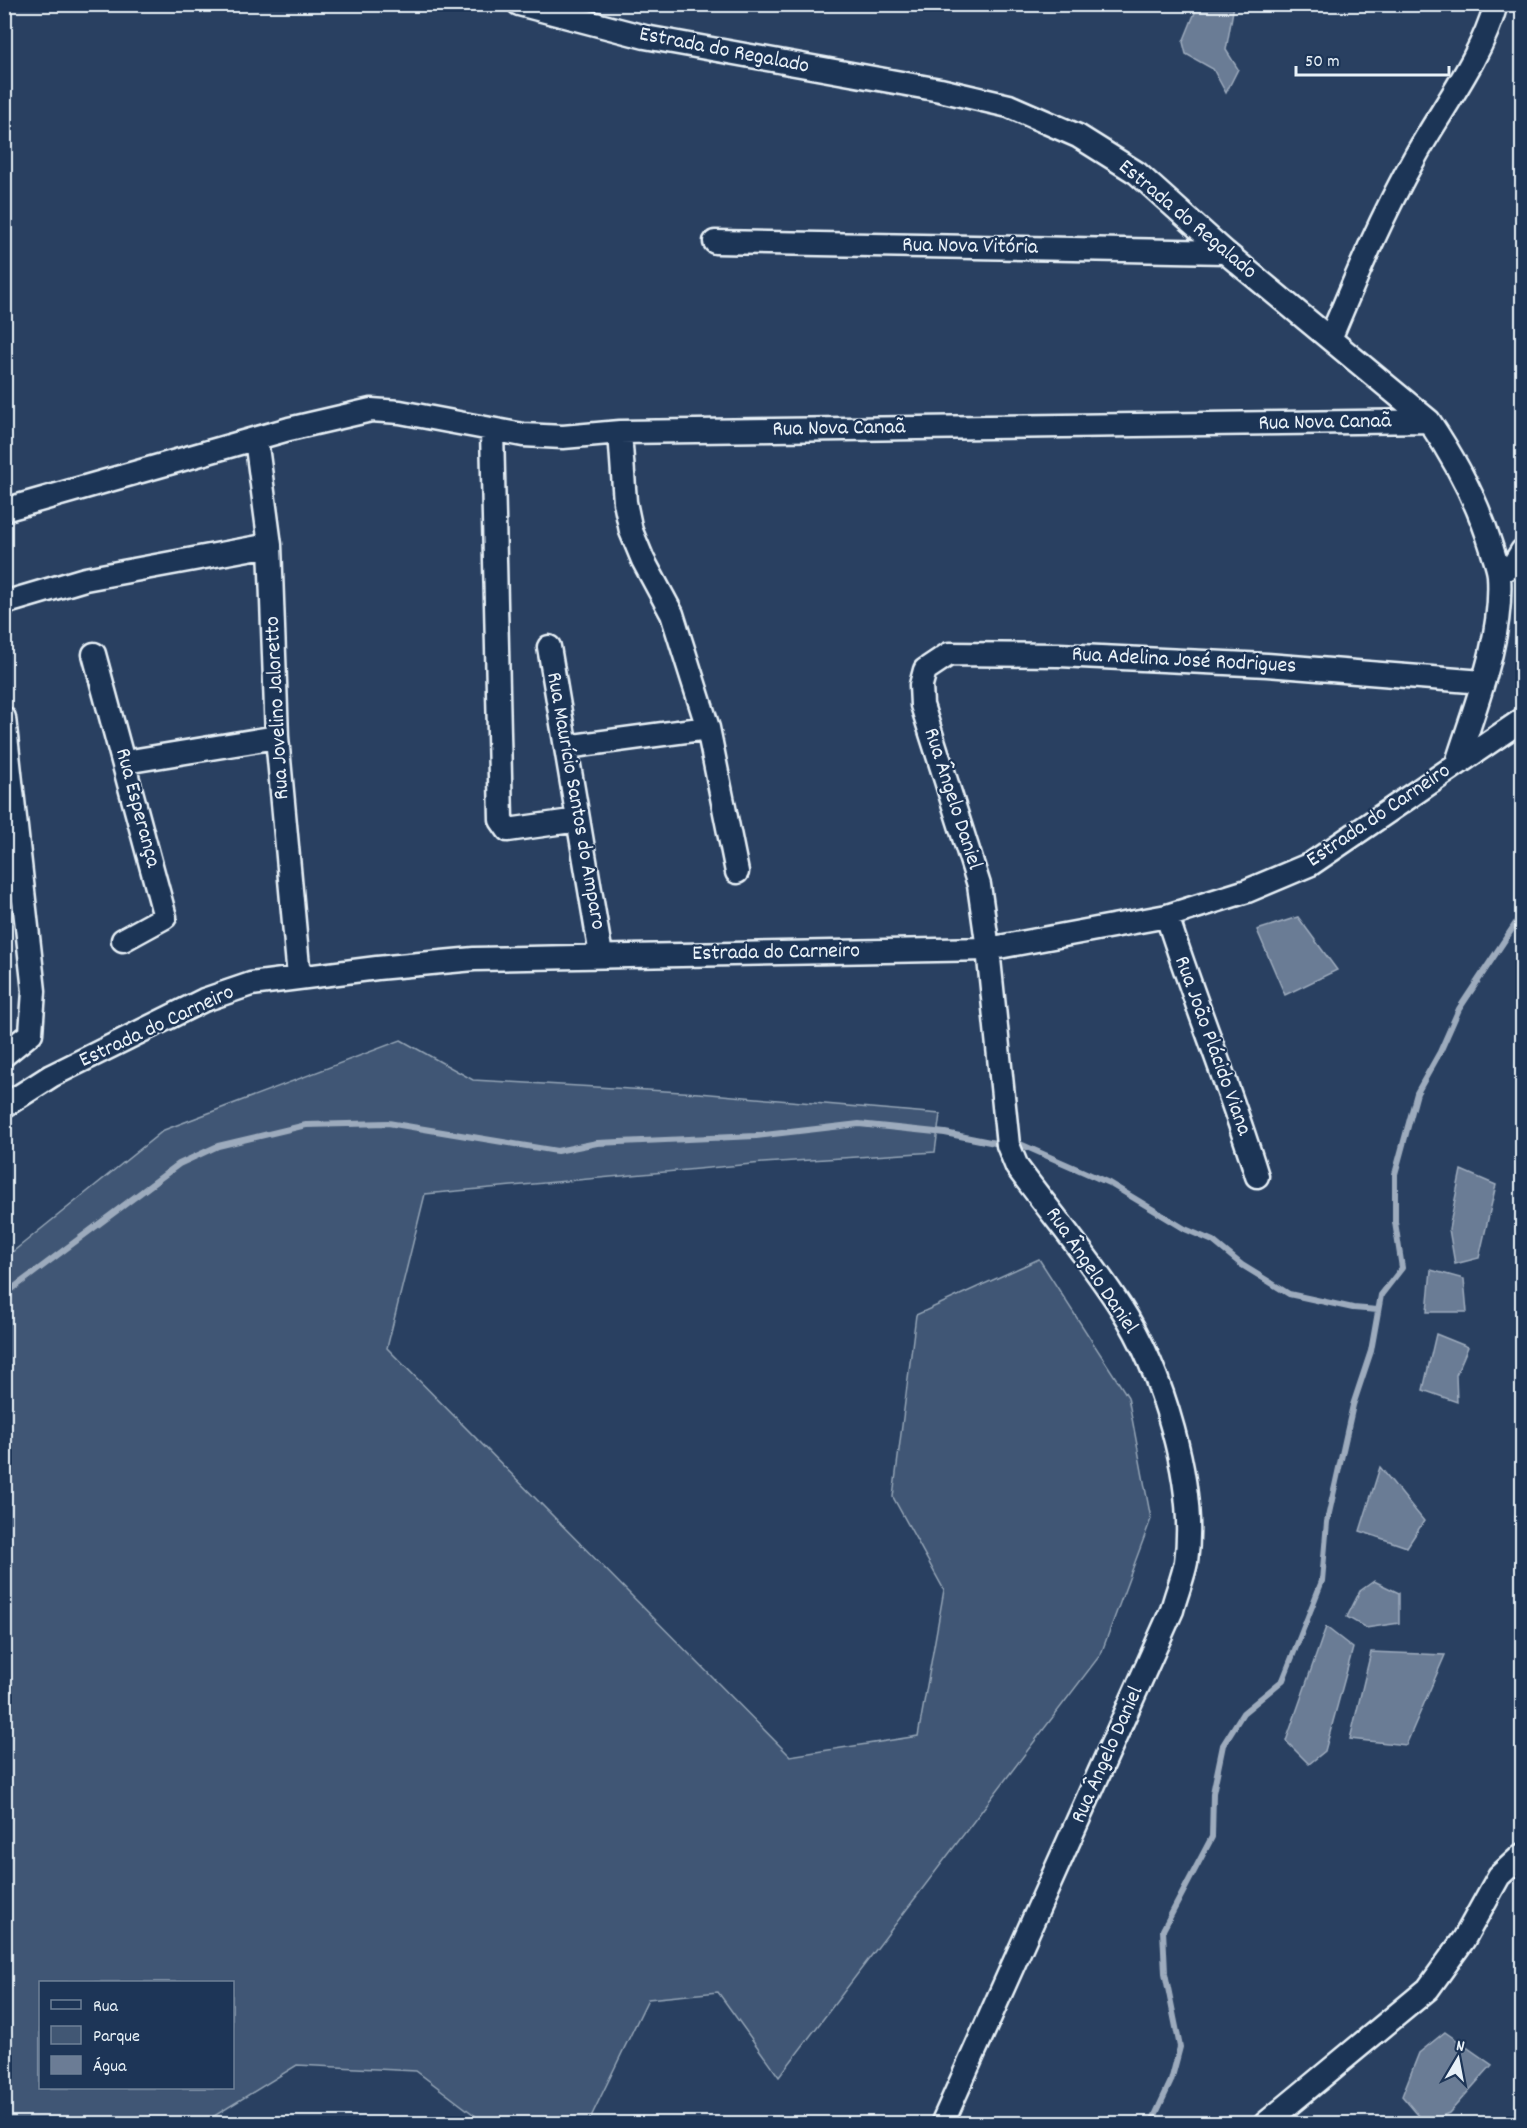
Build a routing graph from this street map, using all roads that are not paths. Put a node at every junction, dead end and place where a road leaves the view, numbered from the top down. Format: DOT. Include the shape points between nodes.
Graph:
graph roads {
  1 [pos="519,4"];
  2 [pos="1496,4"];
  3 [pos="715,242"];
  4 [pos="1225,252"];
  5 [pos="1330,339"];
  6 [pos="1429,422"];
  7 [pos="492,430"];
  8 [pos="620,432"];
  9 [pos="256,439"];
  10 [pos="4,510"];
  11 [pos="270,544"];
  12 [pos="1522,552"];
  13 [pos="1499,573"];
  14 [pos="4,603"];
  15 [pos="549,647"];
  16 [pos="94,654"];
  17 [pos="1483,682"];
  18 [pos="922,705"];
  19 [pos="4,718"];
  20 [pos="1522,720"];
  21 [pos="708,728"];
  22 [pos="277,737"];
  23 [pos="566,747"];
  24 [pos="125,762"];
  25 [pos="1457,763"];
  26 [pos="578,820"];
  27 [pos="737,872"];
  28 [pos="1167,916"];
  29 [pos="123,940"];
  30 [pos="988,949"];
  31 [pos="601,955"];
  32 [pos="299,977"];
  33 [pos="4,1055"];
  34 [pos="4,1107"];
  35 [pos="1257,1176"];
  36 [pos="1522,1856"];
  37 [pos="942,2124"];
  38 [pos="1265,2124"];
  1 -- 4 [label="street, Estrada do Regalado" via="645,37 1009,106 1078,136 1137,173"];
  2 -- 5 [label="street" via="1489,29 1364,256"];
  3 -- 4 [label="street, Rua Nova Vitória"];
  4 -- 5 [label="street, Estrada do Regalado"];
  5 -- 6 [label="street, Estrada do Regalado"];
  6 -- 8 [label="street, Rua Nova Canaã"];
  6 -- 13 [label="street, Estrada do Regalado" via="1452,455 1474,499"];
  7 -- 8 [label="street, Rua Nova Canaã" via="563,438"];
  7 -- 9 [label="street, Rua Nova Canaã" via="385,409 354,413"];
  7 -- 26 [label="street" via="501,820 508,830"];
  8 -- 21 [label="street" via="624,502 631,531 672,614"];
  9 -- 10 [label="street, Rua Nova Canaã"];
  9 -- 11 [label="street, Rua Jovelino Jaloretto"];
  11 -- 14 [label="street" via="85,579"];
  11 -- 22 [label="street, Rua Jovelino Jaloretto"];
  12 -- 13 [label="street" via="1514,564"];
  13 -- 17 [label="street, Estrada do Regalado" via="1498,603"];
  15 -- 23 [label="street, Rua Maurício Santos do Amparo"];
  16 -- 24 [label="street, Rua Esperança"];
  17 -- 18 [label="street, Rua Adelina José Rodrigues" via="1267,665 949,654 925,670"];
  17 -- 25 [label="street, Estrada do Regalado"];
  18 -- 30 [label="street, Rua Ângelo Daniel" via="979,885"];
  19 -- 33 [label="street" via="34,991 31,1033"];
  20 -- 25 [label="street, Estrada do Carneiro"];
  21 -- 23 [label="street"];
  21 -- 27 [label="street"];
  22 -- 24 [label="street"];
  22 -- 32 [label="street, Rua Jovelino Jaloretto"];
  23 -- 26 [label="street, Rua Maurício Santos do Amparo"];
  24 -- 29 [label="street, Rua Esperança" via="165,918"];
  25 -- 28 [label="street, Estrada do Carneiro" via="1311,864 1247,891"];
  26 -- 31 [label="street, Rua Maurício Santos do Amparo"];
  28 -- 30 [label="street, Estrada do Carneiro"];
  28 -- 35 [label="street, Rua João Plácido Viana"];
  30 -- 31 [label="street, Estrada do Carneiro"];
  30 -- 37 [label="street, Rua Ângelo Daniel" via="1008,1145 1017,1167 1121,1307 1152,1367 1181,1459 1189,1515 1186,1563 1172,1610"];
  31 -- 32 [label="street, Estrada do Carneiro" via="474,959"];
  32 -- 34 [label="street, Estrada do Carneiro" via="251,984 204,1000 51,1076"];
  36 -- 38 [label="street" via="1499,1876 1464,1939 1428,1989"];
}
